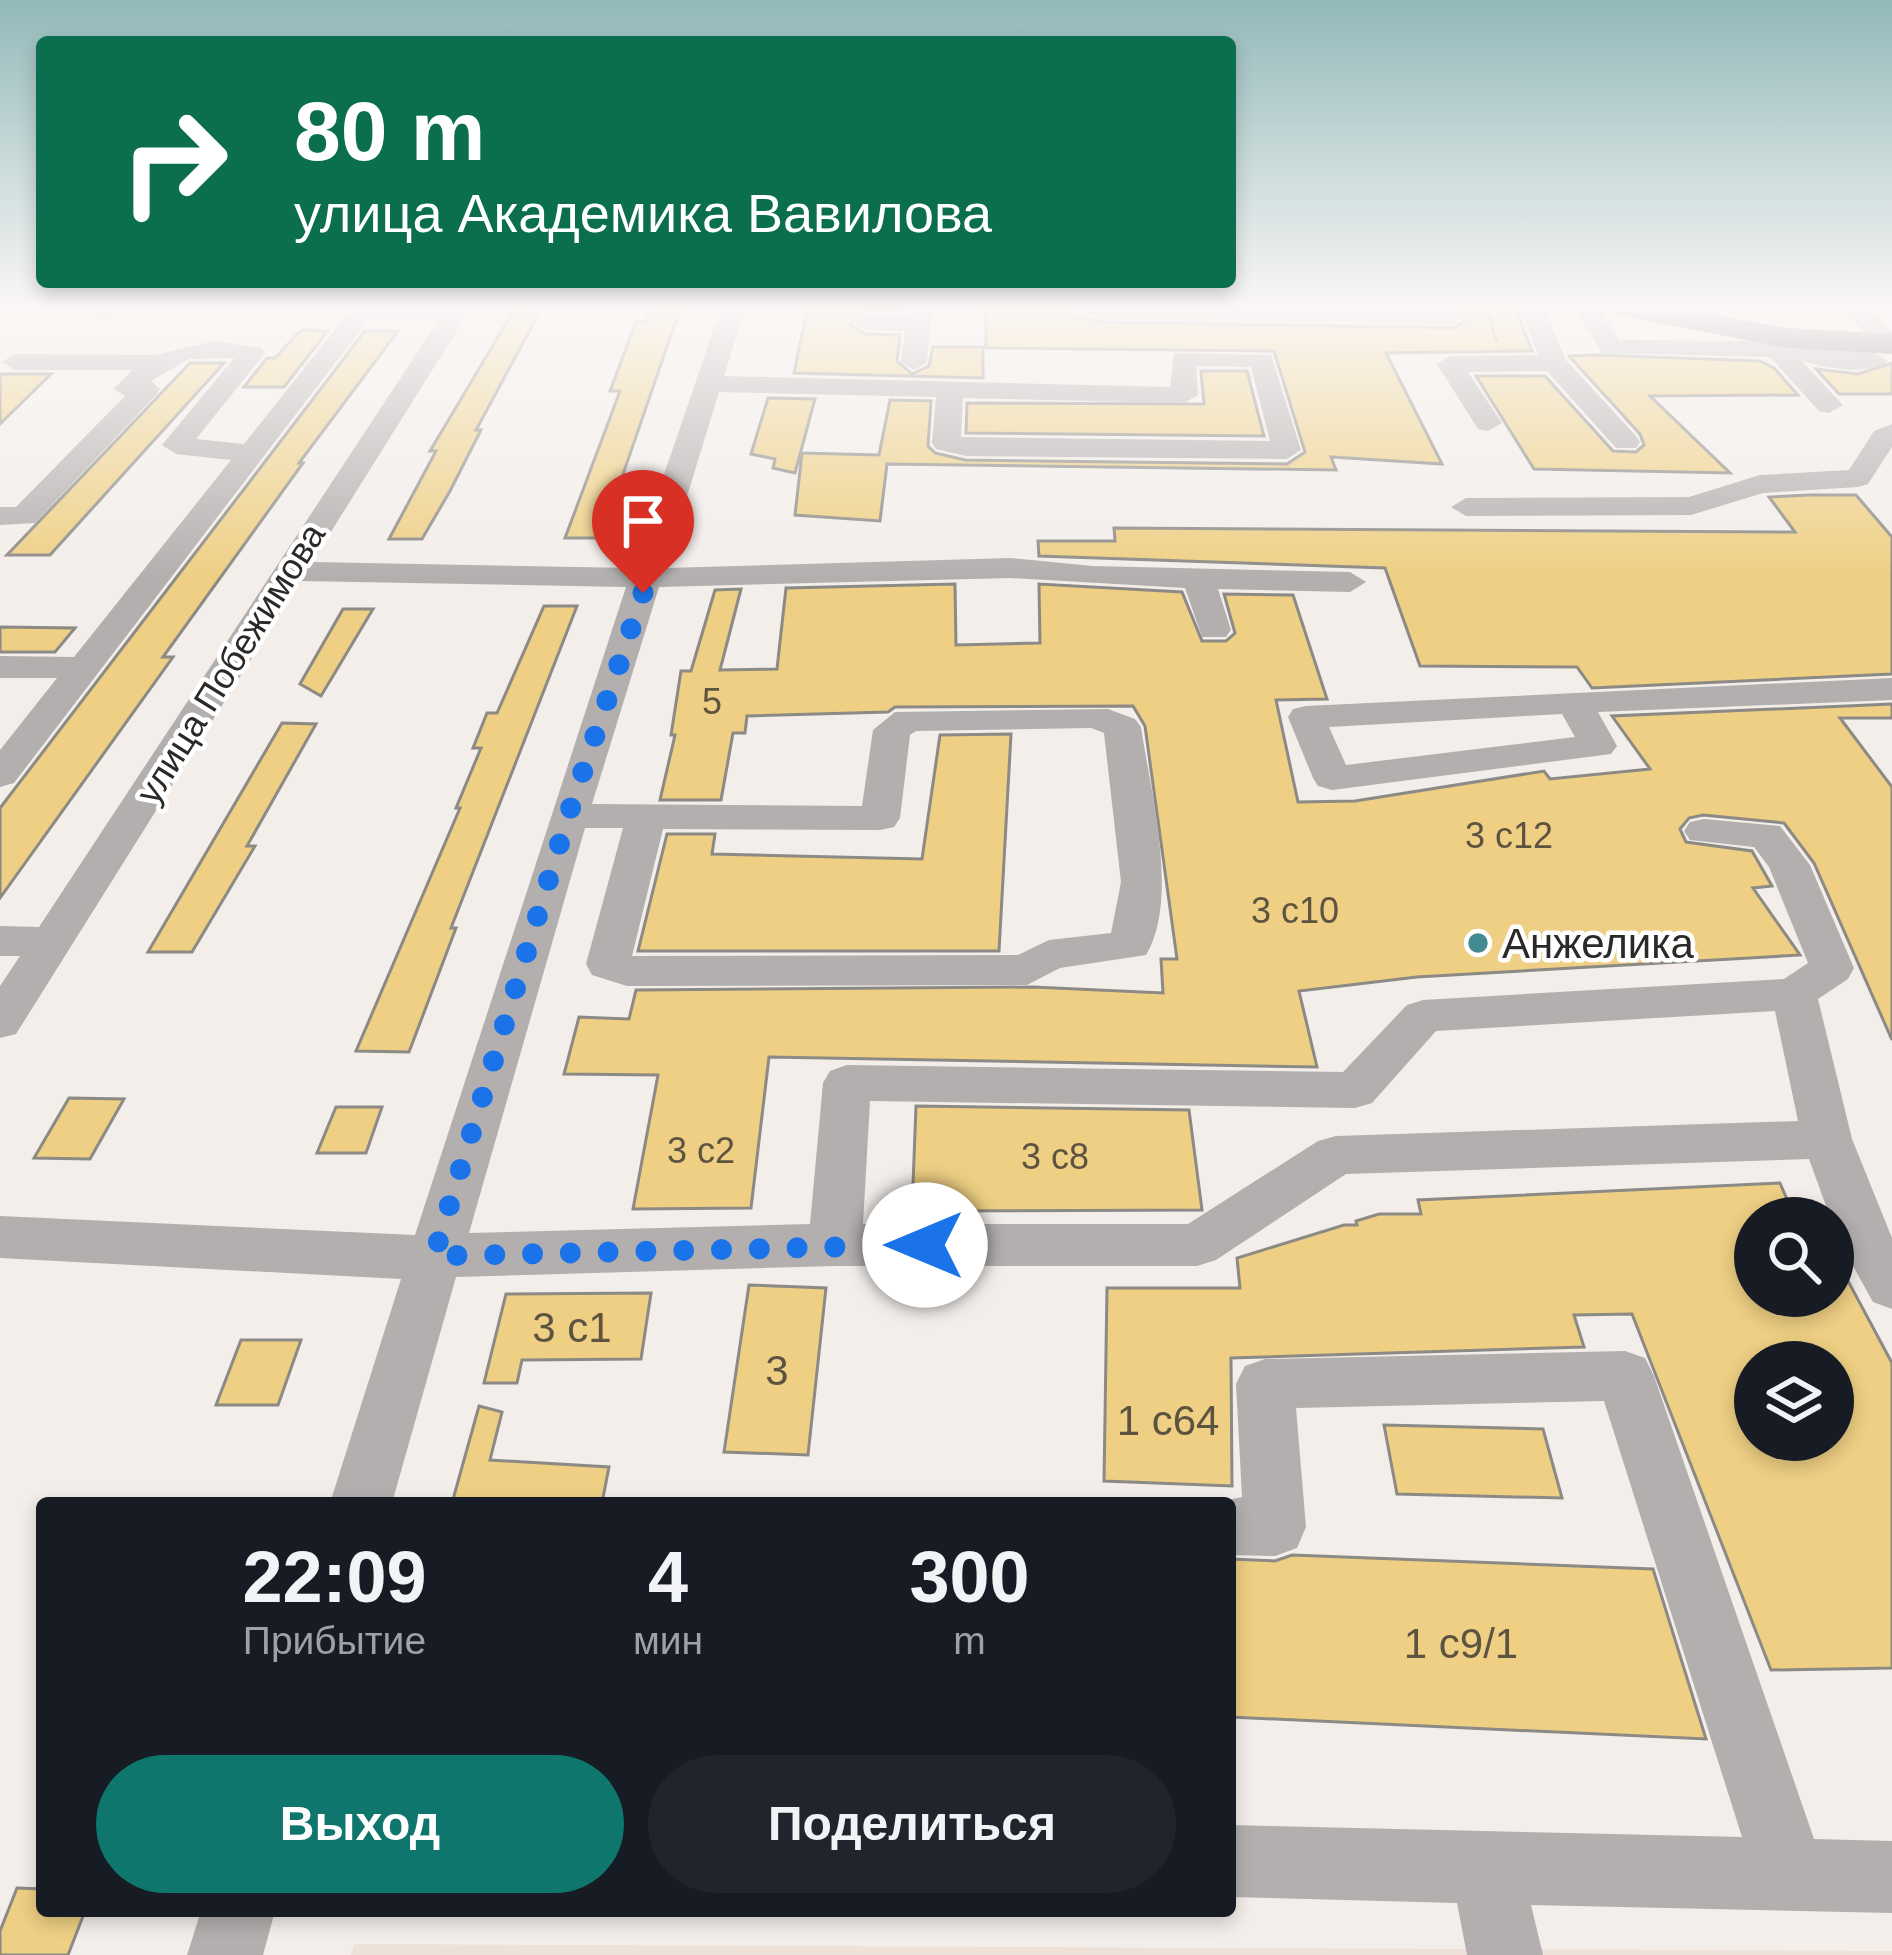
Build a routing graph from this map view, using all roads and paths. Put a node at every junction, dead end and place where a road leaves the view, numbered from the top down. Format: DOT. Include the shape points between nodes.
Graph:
graph roads {
  1 [pos="140,396"];
  2 [pos="216,396"];
  3 [pos="295,396"];
  4 [pos="401,396"];
  5 [pos="703,396"];
  6 [pos="950,396"];
  7 [pos="1272,396"];
  8 [pos="1471,396"];
  9 [pos="1584,396"];
  10 [pos="1822,396"];
  11 [pos="1829,405"];
  12 [pos="1488,422"];
  13 [pos="1892,432"];
  14 [pos="1626,442"];
  15 [pos="249,453"];
  16 [pos="1466,507"];
  17 [pos="0,516"];
  18 [pos="288,571"];
  19 [pos="648,578"];
  20 [pos="1199,579"];
  21 [pos="1350,582"];
  22 [pos="1214,630"];
  23 [pos="0,667"];
  24 [pos="81,668"];
  25 [pos="1892,689"];
  26 [pos="1575,704"];
  27 [pos="0,775"];
  28 [pos="568,816"];
  29 [pos="646,818"];
  30 [pos="1704,831"];
  31 [pos="0,940"];
  32 [pos="51,942"];
  33 [pos="1794,994"];
  34 [pos="0,1022"];
  35 [pos="1827,1139"];
  36 [pos="0,1237"];
  37 [pos="835,1245"];
  38 [pos="434,1256"];
  39 [pos="1892,1286"];
  40 [pos="363,1497"];
  41 [pos="1236,1526"];
  42 [pos="1236,1861"];
  43 [pos="1487,1870"];
  44 [pos="1791,1876"];
  45 [pos="1892,1877"];
  46 [pos="236,1917"];
  47 [pos="225,1955"];
  48 [pos="1505,1955"];
  1 -- 17 [label="street" via="24,516"];
  2 -- 15 [label="street" via="176,445"];
  3 -- 15 [label="street"];
  4 -- 18 [label="street, улица Побежимова"];
  5 -- 19 [label="street"];
  6 -- 7 [label="street" via="946,443 966,447 1287,450"];
  8 -- 12 [label="street"];
  9 -- 14 [label="street"];
  10 -- 11 [label="street"];
  13 -- 16 [label="street" via="1858,478 1760,484 1691,506"];
  15 -- 24 [label="street"];
  18 -- 19 [label="street"];
  18 -- 32 [label="street, улица Побежимова"];
  19 -- 20 [label="street" via="1010,568"];
  19 -- 28 [label="street"];
  20 -- 21 [label="street"];
  20 -- 22 [label="street"];
  23 -- 24 [label="street"];
  24 -- 27 [label="street"];
  25 -- 26 [label="street"];
  26 -- 26 [label="street" via="1485,712 1306,717 1332,778 1598,746"];
  28 -- 29 [label="street"];
  28 -- 38 [label="street"];
  29 -- 29 [label="street" via="880,818 892,730 908,720 1095,717 1122,727 1142,882 1130,945 1049,955 1028,970 627,971 608,964"];
  30 -- 33 [label="street" via="1766,835 1789,865 1832,968"];
  31 -- 32 [label="street"];
  32 -- 34 [label="street, улица Побежимова"];
  33 -- 35 [label="street"];
  33 -- 37 [label="street" via="1424,1016 1355,1090 847,1083"];
  35 -- 37 [label="street" via="1336,1156 1197,1245"];
  35 -- 39 [label="street"];
  36 -- 38 [label="street"];
  37 -- 38 [label="street"];
  38 -- 40 [label="street"];
  41 -- 44 [label="street" via="1275,1527 1265,1384 1625,1376"];
  42 -- 43 [label="street"];
  43 -- 44 [label="street"];
  43 -- 48 [label="street"];
  44 -- 45 [label="street"];
  46 -- 47 [label="street"];
}
